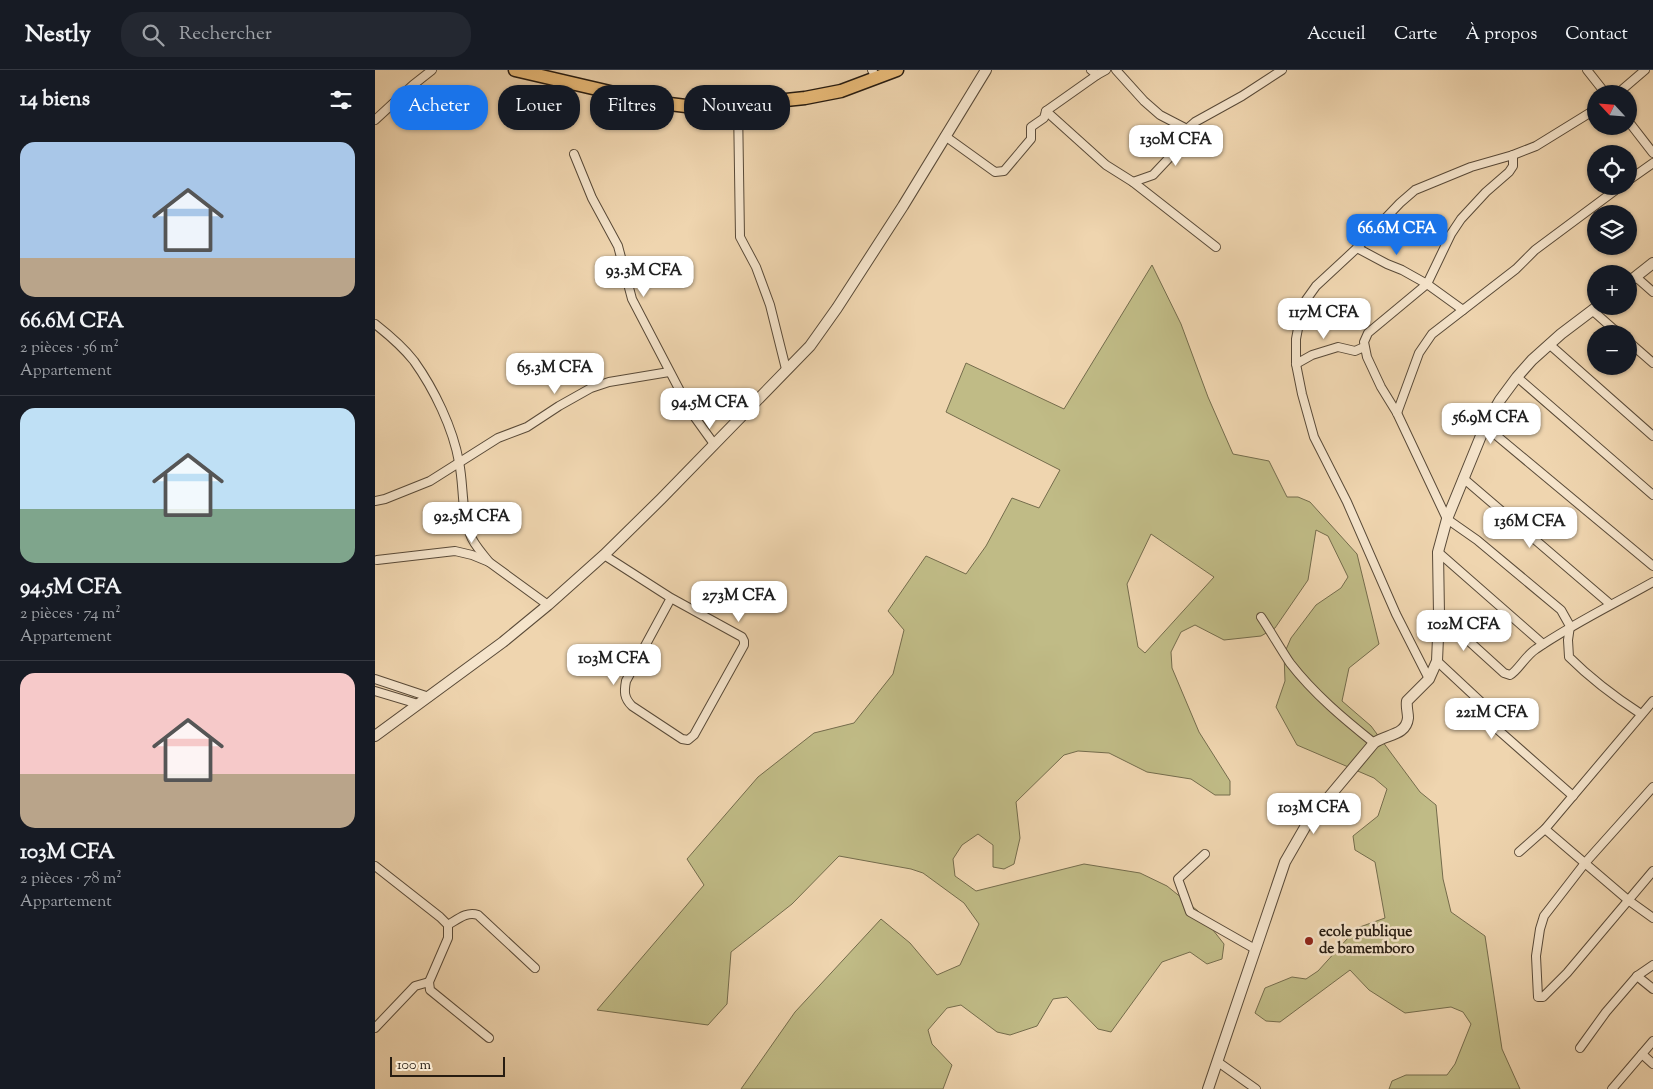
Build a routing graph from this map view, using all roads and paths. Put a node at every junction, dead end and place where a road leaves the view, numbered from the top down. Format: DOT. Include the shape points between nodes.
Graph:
graph roads {
  1 [pos="433,70"];
  2 [pos="515,70"];
  3 [pos="897,70"];
  4 [pos="986,70"];
  5 [pos="1105,70"];
  6 [pos="1116,70"];
  7 [pos="1282,70"];
  8 [pos="1587,70"];
  9 [pos="1645,70"];
  10 [pos="1094,73"];
  11 [pos="875,74"];
  12 [pos="1599,85"];
  13 [pos="1628,85"];
  14 [pos="790,100"];
  15 [pos="684,106"];
  16 [pos="1046,111"];
  17 [pos="1587,115"];
  18 [pos="375,120"];
  19 [pos="1187,129"];
  20 [pos="738,130"];
  21 [pos="1637,132"];
  22 [pos="945,136"];
  23 [pos="1653,153"];
  24 [pos="574,154"];
  25 [pos="1513,155"];
  26 [pos="1653,163"];
  27 [pos="1637,174"];
  28 [pos="1133,182"];
  29 [pos="1609,195"];
  30 [pos="1216,247"];
  31 [pos="1357,248"];
  32 [pos="1653,263"];
  33 [pos="1637,275"];
  34 [pos="1637,282"];
  35 [pos="1427,284"];
  36 [pos="1653,292"];
  37 [pos="1463,310"];
  38 [pos="1587,314"];
  39 [pos="1601,315"];
  40 [pos="375,324"];
  41 [pos="1611,325"];
  42 [pos="1549,344"];
  43 [pos="1364,347"];
  44 [pos="1637,349"];
  45 [pos="1653,363"];
  46 [pos="1297,364"];
  47 [pos="786,369"];
  48 [pos="669,372"];
  49 [pos="1517,377"];
  50 [pos="1397,413"];
  51 [pos="1485,426"];
  52 [pos="1653,436"];
  53 [pos="714,444"];
  54 [pos="459,462"];
  55 [pos="1463,478"];
  56 [pos="1653,495"];
  57 [pos="375,501"];
  58 [pos="1447,518"];
  59 [pos="1438,552"];
  60 [pos="604,555"];
  61 [pos="377,560"];
  62 [pos="489,562"];
  63 [pos="1653,566"];
  64 [pos="1653,582"];
  65 [pos="671,598"];
  66 [pos="1610,604"];
  67 [pos="548,605"];
  68 [pos="1439,614"];
  69 [pos="1261,617"];
  70 [pos="1570,626"];
  71 [pos="1543,644"];
  72 [pos="1437,661"];
  73 [pos="375,679"];
  74 [pos="1429,679"];
  75 [pos="375,690"];
  76 [pos="429,697"];
  77 [pos="1653,701"];
  78 [pos="418,704"];
  79 [pos="1641,714"];
  80 [pos="375,736"];
  81 [pos="1374,742"];
  82 [pos="1653,787"];
  83 [pos="1573,796"];
  84 [pos="1545,829"];
  85 [pos="1519,852"];
  86 [pos="1205,854"];
  87 [pos="1585,863"];
  88 [pos="375,866"];
  89 [pos="1653,871"];
  90 [pos="1629,900"];
  91 [pos="1653,918"];
  92 [pos="448,925"];
  93 [pos="1255,949"];
  94 [pos="1653,965"];
  95 [pos="535,968"];
  96 [pos="1637,976"];
  97 [pos="429,982"];
  98 [pos="1653,989"];
  99 [pos="375,1028"];
  100 [pos="489,1038"];
  101 [pos="1653,1042"];
  102 [pos="1580,1048"];
  103 [pos="1642,1054"];
  104 [pos="1218,1062"];
  105 [pos="1653,1064"];
  106 [pos="1208,1089"];
  107 [pos="1257,1089"];
  108 [pos="1612,1089"];
  1 -- 18 [label="street"];
  2 -- 15 [label="highway" via="653,102"];
  3 -- 11 [label="highway"];
  4 -- 22 [label="street"];
  5 -- 10 [label="street"];
  6 -- 19 [label="street" via="1160,115"];
  7 -- 19 [label="street"];
  8 -- 12 [label="street"];
  9 -- 13 [label="street"];
  10 -- 16 [label="street"];
  11 -- 14 [label="highway" via="841,91"];
  16 -- 22 [label="street" via="1044,118 1031,127 1031,140 1004,171 995,172"];
  16 -- 28 [label="street" via="1106,165"];
  17 -- 25 [label="street" via="1547,140"];
  19 -- 28 [label="street" via="1187,142 1175,147 1153,175"];
  20 -- 47 [label="street" via="740,237 756,267 770,305"];
  21 -- 23 [label="street"];
  22 -- 47 [label="street" via="828,321 810,346"];
  24 -- 48 [label="street" via="592,198 618,246 632,299"];
  25 -- 31 [label="street" via="1471,167 1415,190"];
  25 -- 35 [label="street" via="1513,166 1509,172 1486,192 1451,234"];
  26 -- 27 [label="street"];
  28 -- 30 [label="street"];
  29 -- 37 [label="street" via="1535,250"];
  31 -- 35 [label="street"];
  31 -- 46 [label="street" via="1316,286 1306,300 1296,339"];
  32 -- 33 [label="street"];
  34 -- 36 [label="street"];
  35 -- 37 [label="street"];
  35 -- 43 [label="street" via="1371,330 1365,337"];
  37 -- 50 [label="street" via="1437,329 1424,345"];
  38 -- 42 [label="street"];
  39 -- 41 [label="street"];
  40 -- 54 [label="street" via="413,361 435,395"];
  42 -- 49 [label="street"];
  42 -- 52 [label="street"];
  43 -- 46 [label="street" via="1355,352 1338,347 1312,355"];
  43 -- 50 [label="street" via="1381,387"];
  44 -- 45 [label="street"];
  46 -- 74 [label="street" via="1314,437"];
  47 -- 53 [label="street"];
  48 -- 53 [label="street" via="691,412"];
  48 -- 54 [label="street" via="591,388 527,427 497,438"];
  49 -- 51 [label="street"];
  49 -- 56 [label="street"];
  50 -- 58 [label="street"];
  51 -- 55 [label="street"];
  51 -- 63 [label="street"];
  53 -- 60 [label="street"];
  54 -- 57 [label="street" via="430,480"];
  54 -- 62 [label="street" via="470,536"];
  55 -- 58 [label="street"];
  55 -- 66 [label="street"];
  58 -- 59 [label="street"];
  58 -- 70 [label="street" via="1553,602"];
  59 -- 68 [label="street"];
  59 -- 71 [label="street"];
  60 -- 65 [label="street"];
  60 -- 67 [label="street"];
  61 -- 62 [label="street" via="455,551"];
  62 -- 67 [label="street"];
  64 -- 66 [label="street"];
  65 -- 65 [label="street" via="624,692 631,706 688,740 704,718 744,641"];
  66 -- 70 [label="street"];
  67 -- 76 [label="street"];
  68 -- 71 [label="street" via="1507,675 1514,673 1525,658"];
  68 -- 72 [label="street"];
  69 -- 81 [label="street" via="1297,670 1331,707"];
  70 -- 71 [label="street"];
  70 -- 79 [label="street" via="1569,657 1614,696"];
  72 -- 74 [label="street"];
  72 -- 83 [label="street" via="1482,703 1488,721"];
  73 -- 76 [label="street"];
  74 -- 81 [label="street" via="1407,702 1408,718 1404,728 1395,735"];
  75 -- 78 [label="street"];
  76 -- 78 [label="street"];
  77 -- 79 [label="street"];
  78 -- 80 [label="street"];
  79 -- 83 [label="street"];
  81 -- 93 [label="street" via="1321,804 1295,842"];
  82 -- 87 [label="street"];
  83 -- 84 [label="street"];
  84 -- 85 [label="street"];
  84 -- 87 [label="street"];
  86 -- 93 [label="street" via="1178,879 1190,912"];
  87 -- 90 [label="street"];
  87 -- 90 [label="street" via="1541,922 1536,956 1538,997 1543,997 1567,973"];
  88 -- 92 [label="street"];
  89 -- 90 [label="street"];
  90 -- 91 [label="street"];
  92 -- 95 [label="street" via="465,915 478,915"];
  92 -- 97 [label="street" via="448,938"];
  93 -- 104 [label="street"];
  94 -- 96 [label="street"];
  96 -- 98 [label="street"];
  96 -- 102 [label="street"];
  97 -- 99 [label="street" via="415,986"];
  97 -- 100 [label="street" via="430,990"];
  101 -- 103 [label="street"];
  103 -- 105 [label="street"];
  103 -- 108 [label="street"];
  104 -- 106 [label="street"];
  104 -- 107 [label="street"];
}
